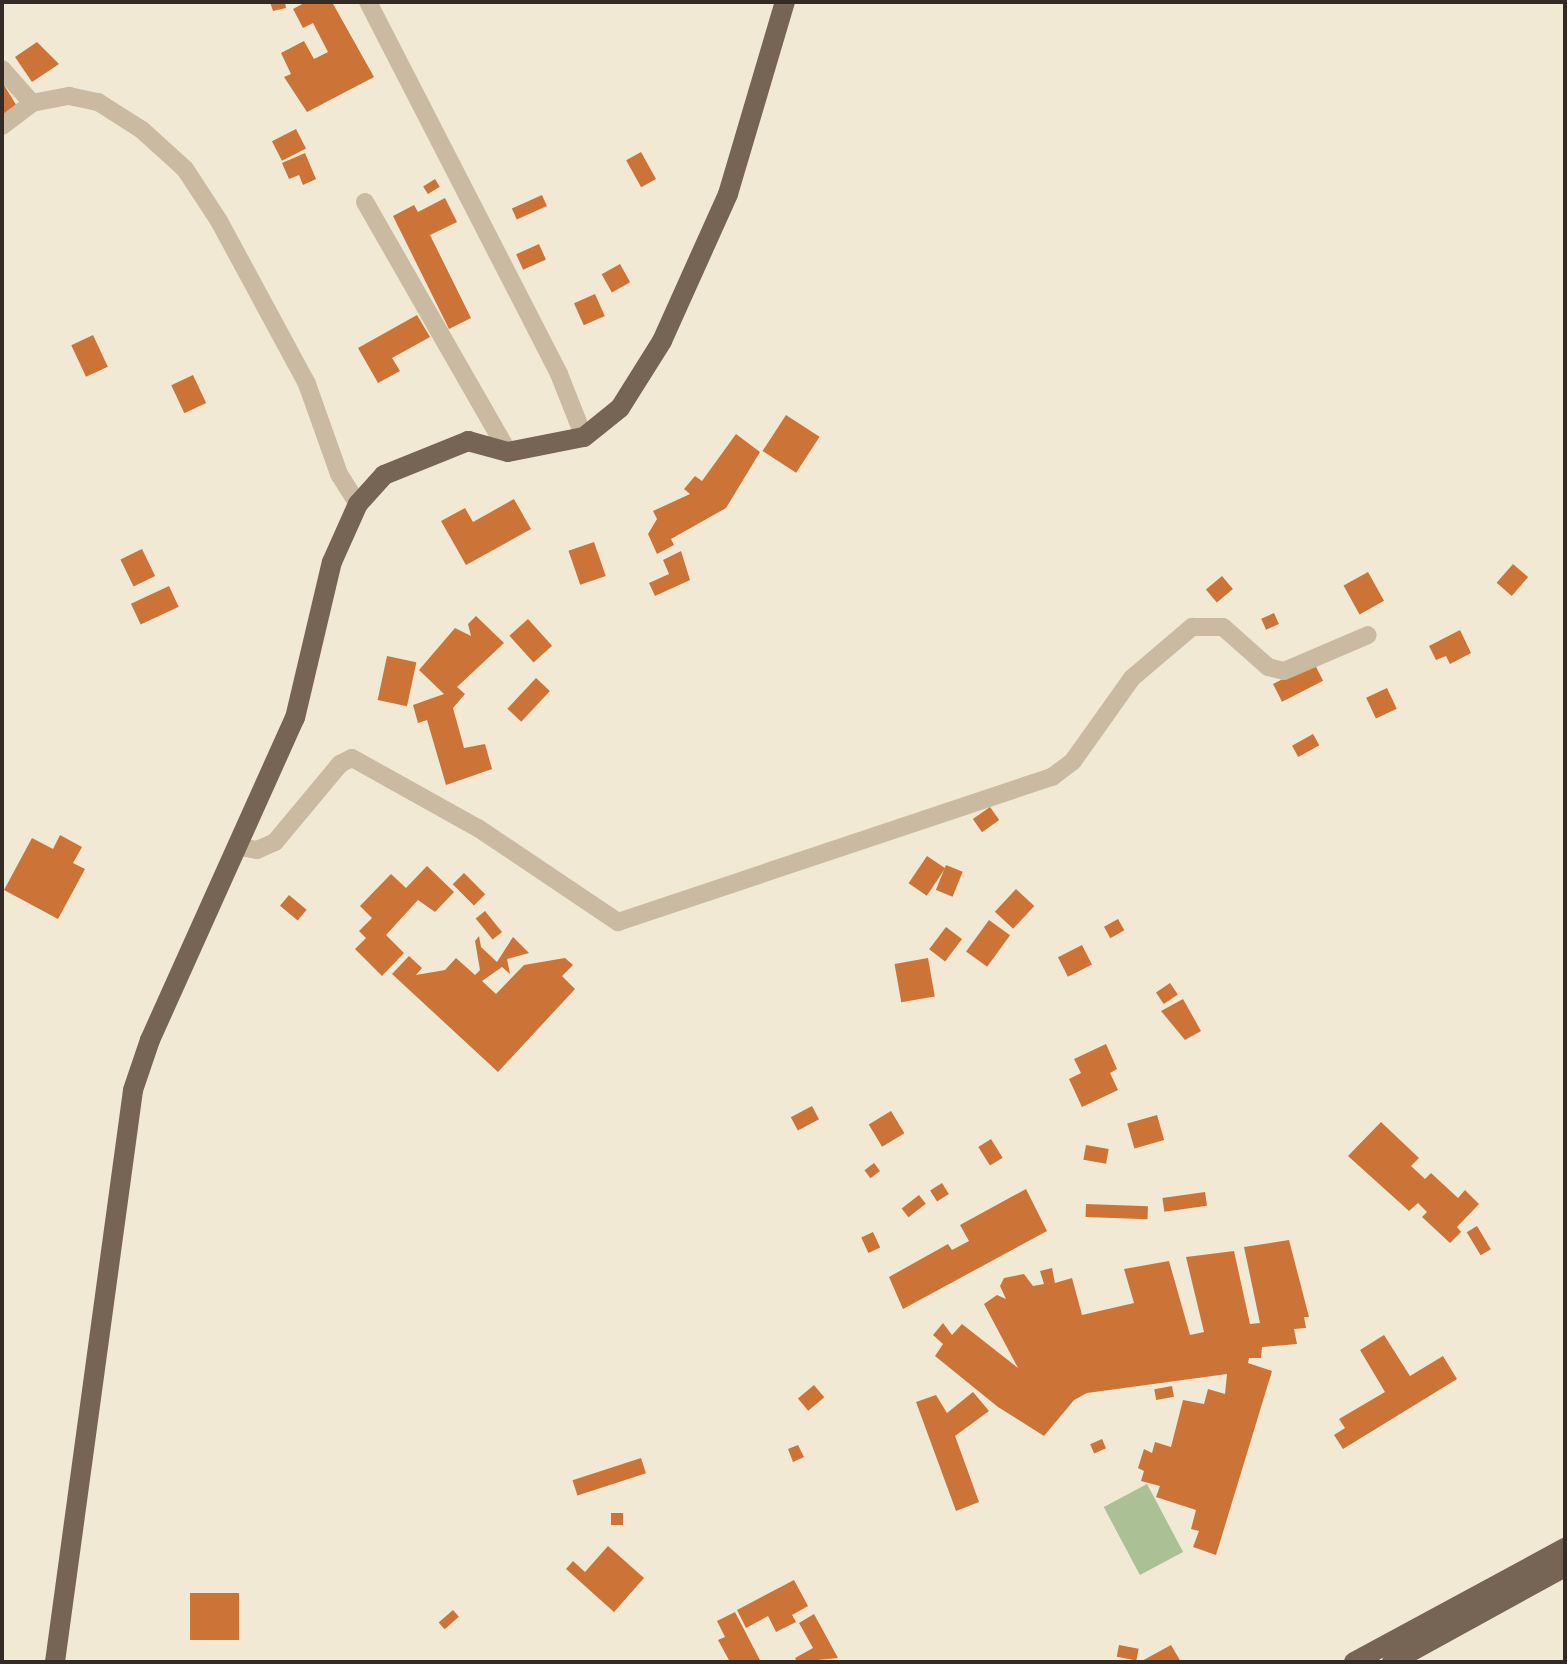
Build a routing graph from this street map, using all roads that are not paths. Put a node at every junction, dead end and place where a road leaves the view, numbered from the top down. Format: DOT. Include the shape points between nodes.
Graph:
graph roads {
  1 [pos="368,2"];
  2 [pos="785,2"];
  3 [pos="2,69"];
  4 [pos="32,103"];
  5 [pos="2,126"];
  6 [pos="365,202"];
  7 [pos="584,437"];
  8 [pos="508,452"];
  9 [pos="358,504"];
  10 [pos="1368,635"];
  11 [pos="240,847"];
  12 [pos="1565,1548"];
  13 [pos="1565,1567"];
  14 [pos="55,1662"];
  15 [pos="1354,1662"];
  16 [pos="1392,1662"];
  1 -- 7 [label="street" via="559,374"];
  2 -- 7 [label="main road" via="728,194 662,341 620,408"];
  3 -- 4 [label="street"];
  4 -- 5 [label="street"];
  4 -- 9 [label="street" via="69,96 98,102 142,130 185,169 307,384 339,474"];
  6 -- 8 [label="street"];
  7 -- 8 [label="main road"];
  8 -- 9 [label="main road" via="468,441 384,475"];
  9 -- 11 [label="main road" via="332,562 295,718"];
  10 -- 11 [label="street" via="1275,670 1230,630 1192,627 1132,678 1073,761 1052,777 618,922 478,828 352,758 340,764 275,842 257,850"];
  11 -- 14 [label="main road" via="150,1040 133,1090"];
  12 -- 15 [label="main road"];
  13 -- 16 [label="main road"];
}
